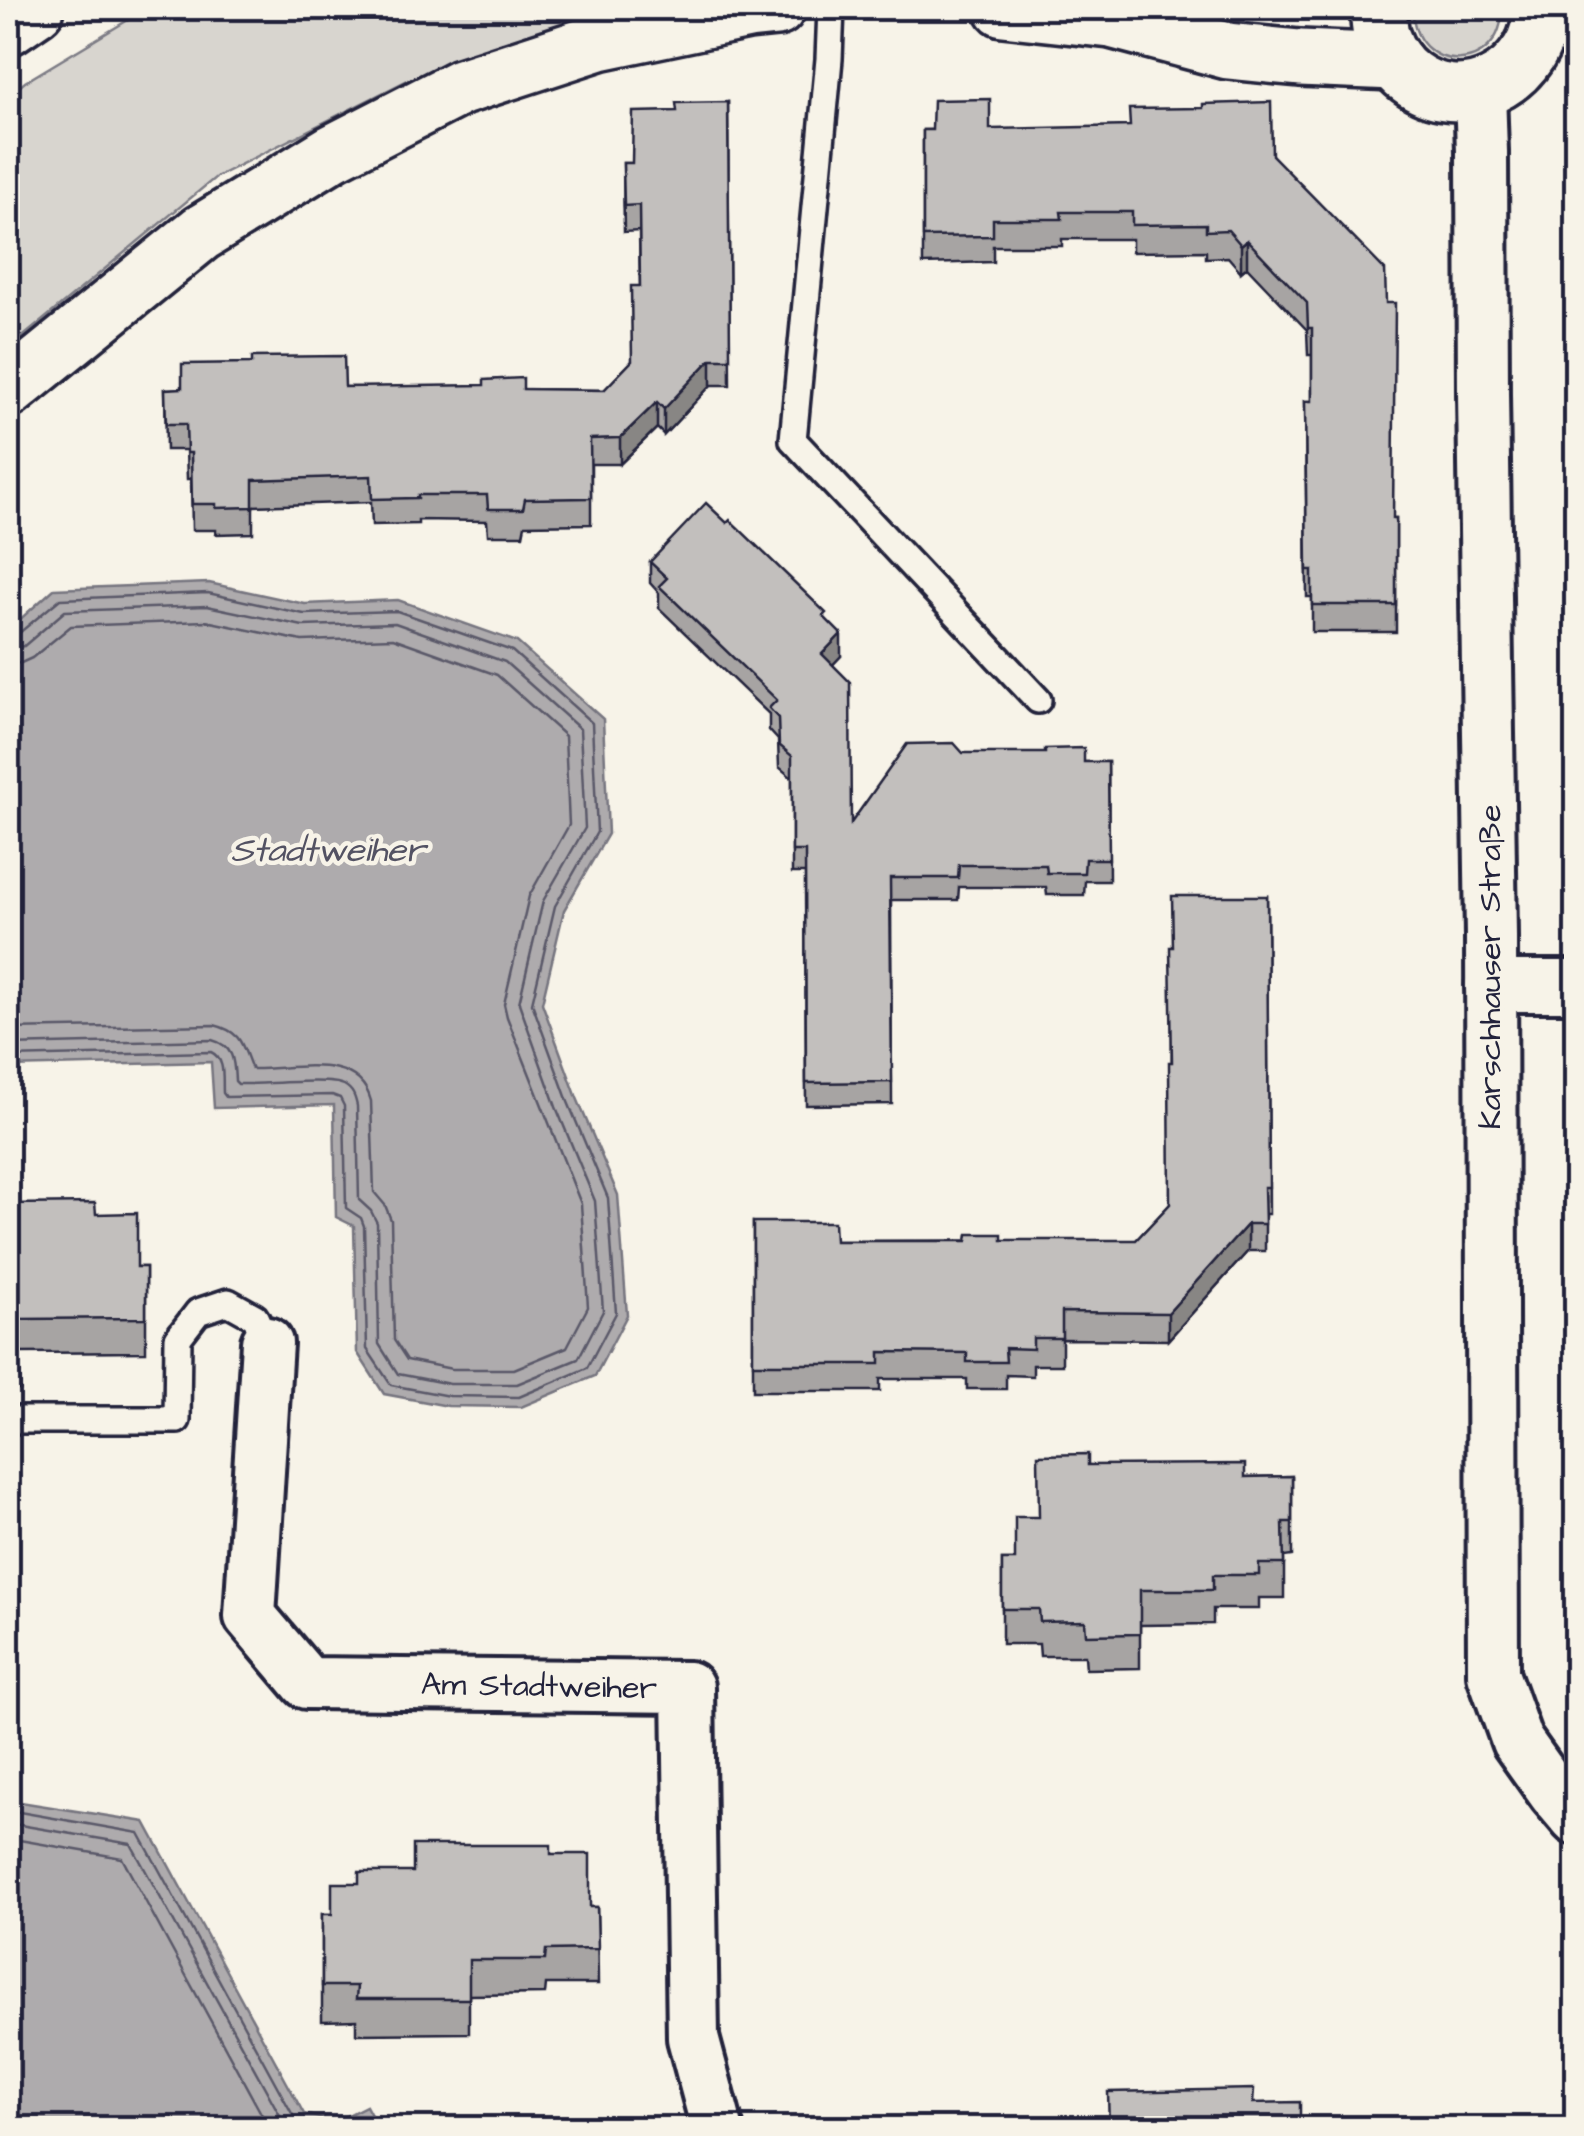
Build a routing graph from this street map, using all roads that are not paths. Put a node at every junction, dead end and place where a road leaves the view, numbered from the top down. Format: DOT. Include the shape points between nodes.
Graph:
graph roads {
  1 [pos="36,8"];
  2 [pos="777,8"];
  3 [pos="831,8"];
  4 [pos="1003,8"];
  5 [pos="1378,8"];
  6 [pos="1540,8"];
  7 [pos="597,25"];
  8 [pos="8,26"];
  9 [pos="1395,62"];
  10 [pos="1480,92"];
  11 [pos="8,390"];
  12 [pos="1038,700"];
  13 [pos="1491,986"];
  14 [pos="1576,986"];
  15 [pos="268,1342"];
  16 [pos="8,1420"];
  17 [pos="1576,1818"];
  18 [pos="717,2128"];
  1 -- 8 [label="street"];
  2 -- 7 [label="street"];
  3 -- 12 [label="lane" via="792,440"];
  4 -- 9 [label="street" via="1111,20 1228,51"];
  5 -- 9 [label="street" via="1381,37"];
  6 -- 10 [label="street" via="1534,42 1520,67"];
  7 -- 11 [label="street" via="332,152 201,232"];
  9 -- 10 [label="street" via="1442,92"];
  10 -- 13 [label="street, Karschhauser Straße"];
  13 -- 14 [label="street"];
  13 -- 17 [label="street, Karschhauser Straße" via="1494,1674 1517,1741"];
  15 -- 16 [label="lane" via="254,1317 228,1302 198,1312 178,1338 177,1420"];
  15 -- 18 [label="street, Am Stadtweiher" via="250,1616 307,1683 688,1687 693,2038"];
}
